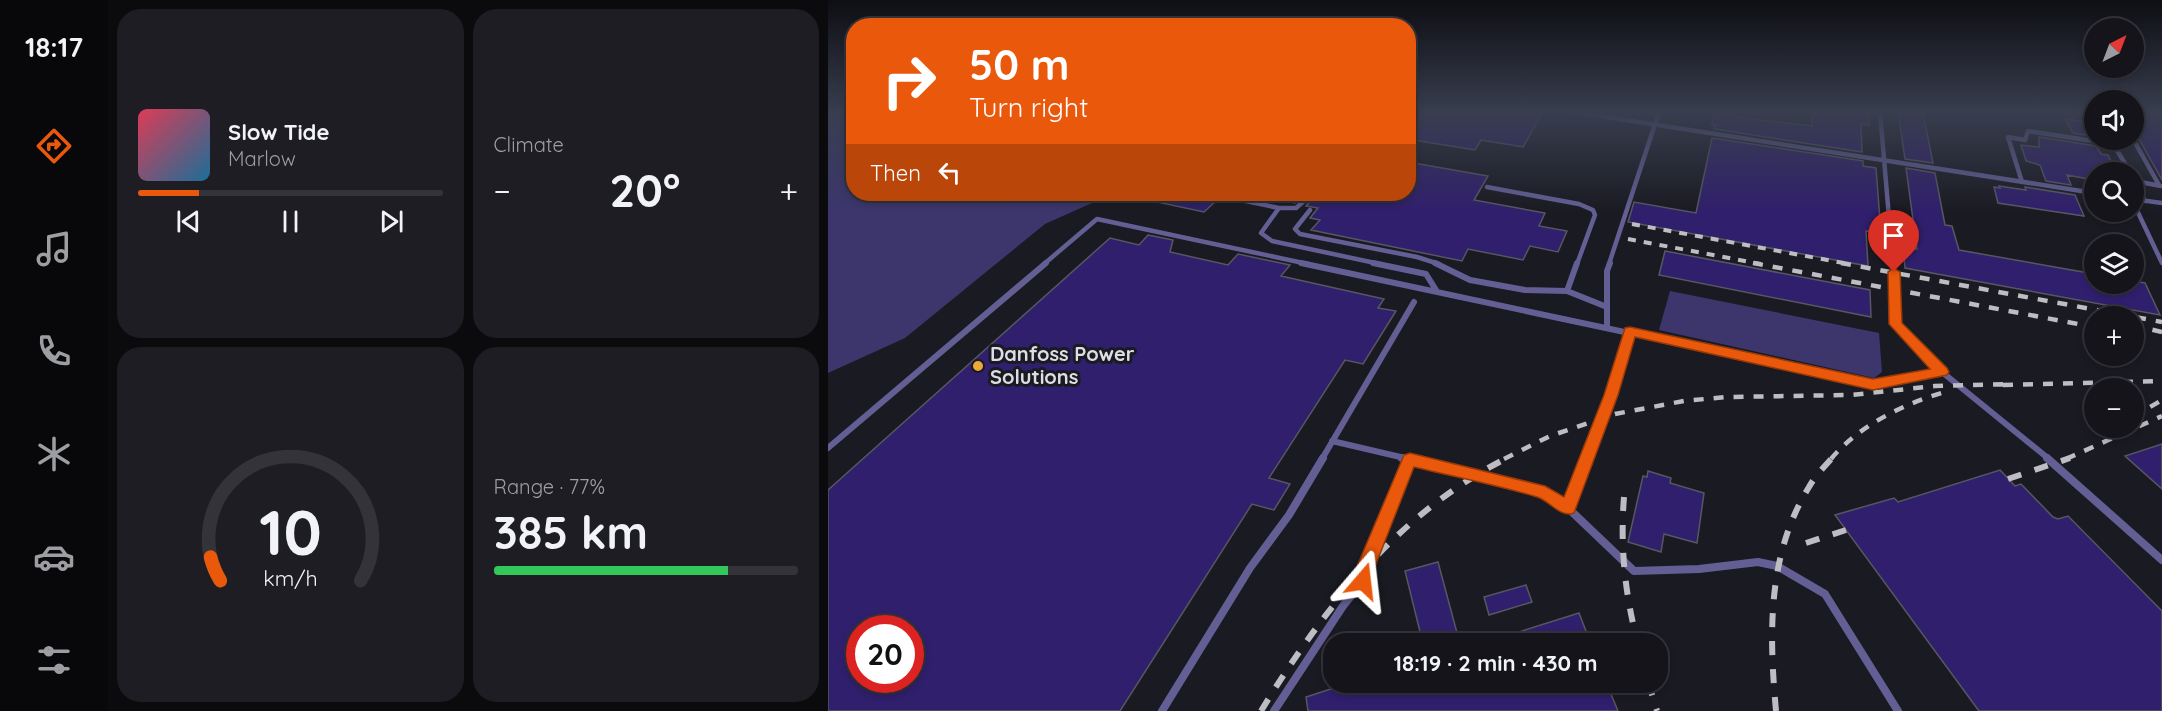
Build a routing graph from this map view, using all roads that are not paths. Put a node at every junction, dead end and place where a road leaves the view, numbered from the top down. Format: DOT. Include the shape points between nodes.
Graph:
graph roads {
  1 [pos="1648,145"];
  2 [pos="1786,145"];
  3 [pos="1882,145"];
  4 [pos="2011,145"];
  5 [pos="2140,150"];
  6 [pos="1883,160"];
  7 [pos="2022,182"];
  8 [pos="2144,182"];
  9 [pos="2161,185"];
  10 [pos="1487,187"];
  11 [pos="2084,191"];
  12 [pos="1246,201"];
  13 [pos="1304,201"];
  14 [pos="2145,201"];
  15 [pos="2162,203"];
  16 [pos="1279,208"];
  17 [pos="1310,210"];
  18 [pos="2143,222"];
  19 [pos="2162,263"];
  20 [pos="1436,290"];
  21 [pos="1567,291"];
  22 [pos="1414,303"];
  23 [pos="1607,307"];
  24 [pos="1607,326"];
  25 [pos="1630,331"];
  26 [pos="1942,372"];
  27 [pos="1332,441"];
  28 [pos="828,448"];
  29 [pos="1410,460"];
  30 [pos="1568,508"];
  31 [pos="2162,560"];
  32 [pos="1162,711"];
  33 [pos="1274,711"];
  34 [pos="1898,711"];
  1 -- 23 [label="lane" via="1607,271"];
  2 -- 6 [label="lane"];
  3 -- 6 [label="lane"];
  4 -- 7 [label="lane"];
  5 -- 9 [label="lane"];
  6 -- 7 [label="lane"];
  6 -- 26 [label="lane" via="1896,324"];
  7 -- 11 [label="lane"];
  8 -- 9 [label="lane"];
  10 -- 21 [label="lane" via="1593,210 1595,215"];
  12 -- 16 [label="lane"];
  13 -- 16 [label="lane" via="1296,208"];
  14 -- 15 [label="lane"];
  16 -- 20 [label="lane" via="1261,233 1272,241 1426,274"];
  17 -- 21 [label="lane" via="1295,229 1300,234 1417,257 1470,280 1525,290"];
  18 -- 19 [label="lane"];
  20 -- 24 [label="lane"];
  20 -- 28 [label="lane" via="1097,219"];
  21 -- 23 [label="lane"];
  22 -- 27 [label="lane"];
  23 -- 24 [label="lane"];
  24 -- 25 [label="lane"];
  25 -- 26 [label="lane" via="1873,385"];
  25 -- 30 [label="lane" via="1611,395"];
  26 -- 31 [label="lane" via="2055,464"];
  27 -- 29 [label="lane"];
  27 -- 32 [label="lane" via="1290,515 1250,567"];
  29 -- 30 [label="lane" via="1545,492"];
  29 -- 33 [label="lane" via="1363,581"];
  30 -- 34 [label="lane" via="1634,571 1758,562 1777,566 1825,594"];
}
